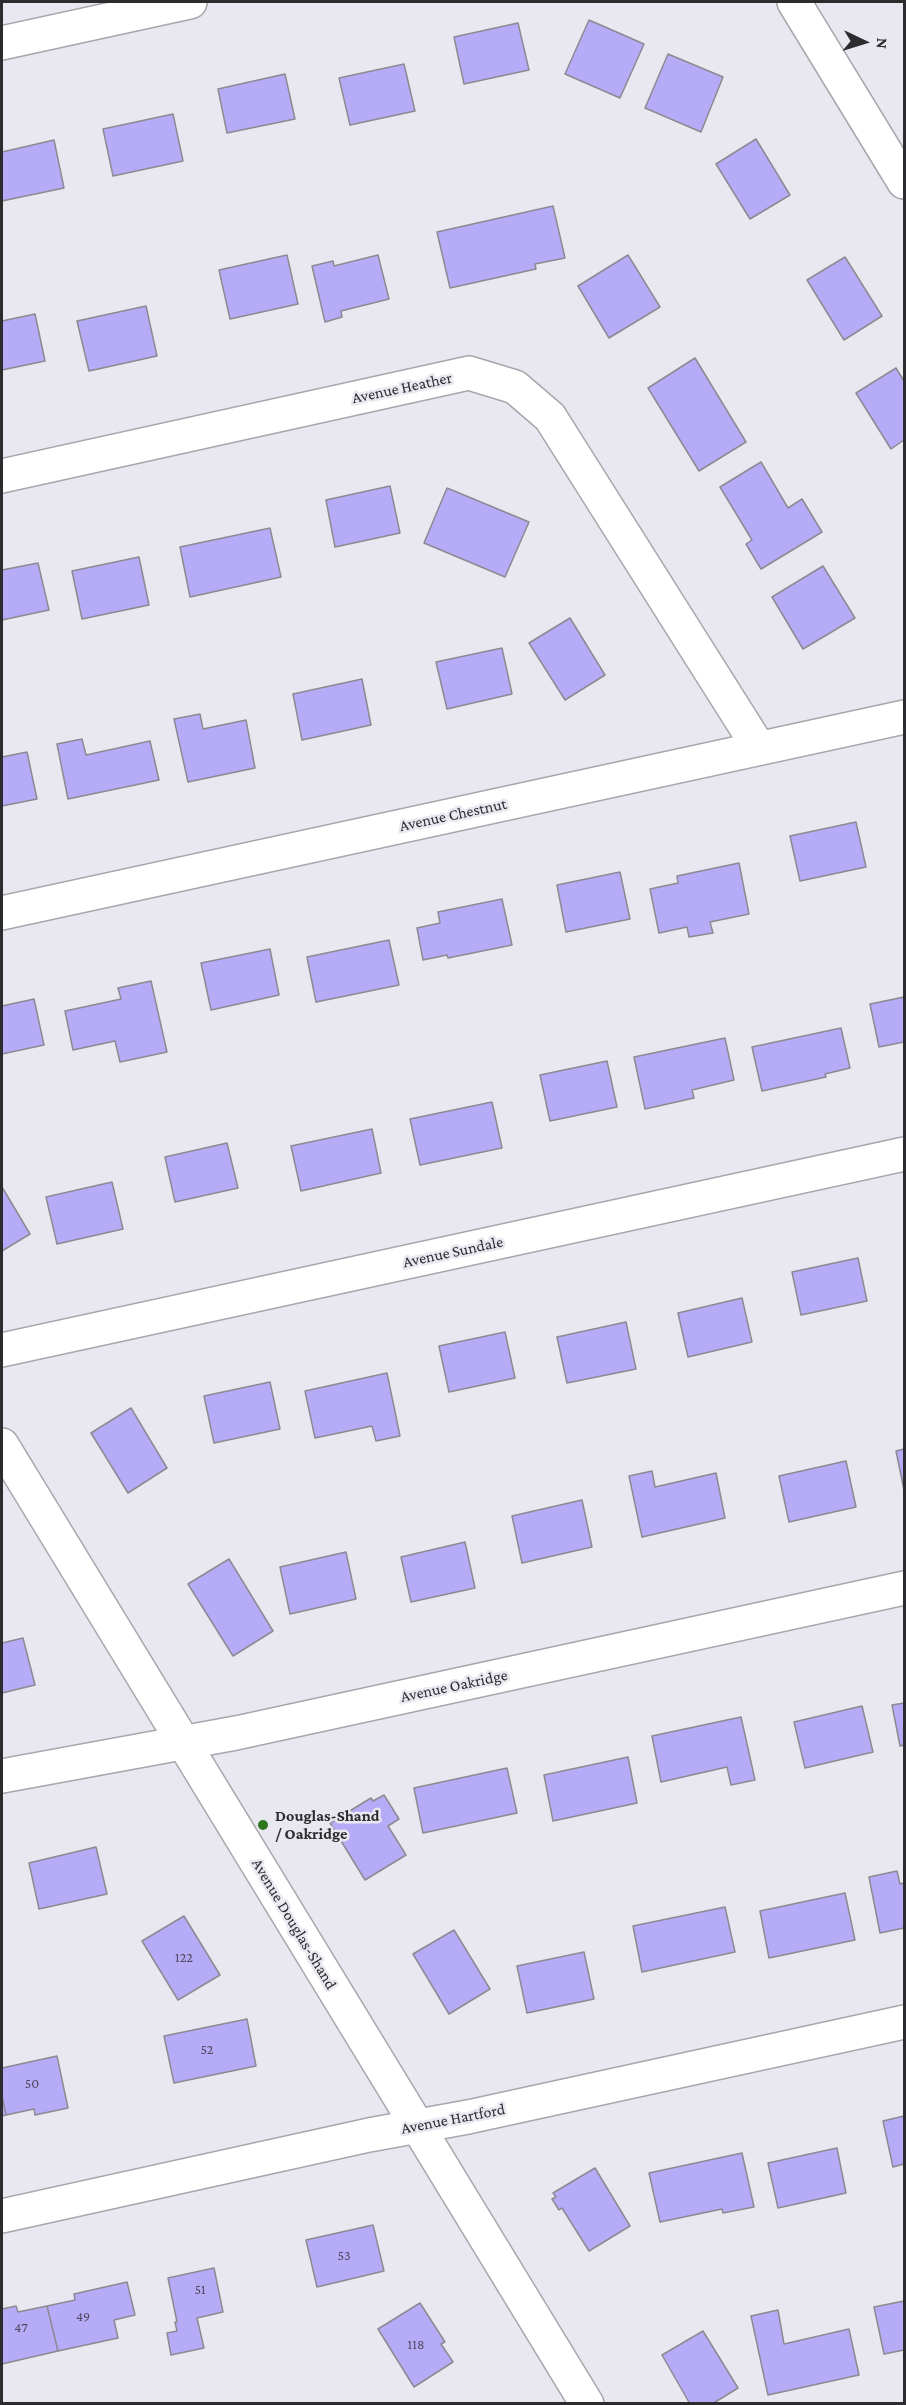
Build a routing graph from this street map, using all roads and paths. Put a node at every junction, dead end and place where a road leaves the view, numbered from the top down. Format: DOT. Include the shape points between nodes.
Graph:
graph roads {
  1 [pos="190,2"];
  2 [pos="794,2"];
  3 [pos="2,43"];
  4 [pos="904,182"];
  5 [pos="2,476"];
  6 [pos="904,717"];
  7 [pos="759,748"];
  8 [pos="2,914"];
  9 [pos="904,1154"];
  10 [pos="2,1350"];
  11 [pos="2,1445"];
  12 [pos="904,1588"];
  13 [pos="182,1742"];
  14 [pos="2,1776"];
  15 [pos="904,2022"];
  16 [pos="417,2127"];
  17 [pos="2,2216"];
  18 [pos="587,2403"];
  1 -- 3 [label="street"];
  2 -- 4 [label="street"];
  5 -- 7 [label="street, Avenue Heather" via="470,373 515,387 550,417"];
  6 -- 7 [label="street, Avenue Chestnut"];
  7 -- 8 [label="street, Avenue Chestnut"];
  9 -- 10 [label="street, Avenue Sundale"];
  11 -- 13 [label="street, Avenue Douglas-Shand"];
  12 -- 13 [label="street, Avenue Oakridge"];
  13 -- 14 [label="street, Avenue Oakridge"];
  13 -- 16 [label="street, Avenue Douglas-Shand"];
  15 -- 16 [label="street, Avenue Hartford"];
  16 -- 17 [label="street, Avenue Hartford"];
  16 -- 18 [label="street, Avenue Douglas-Shand"];
}
